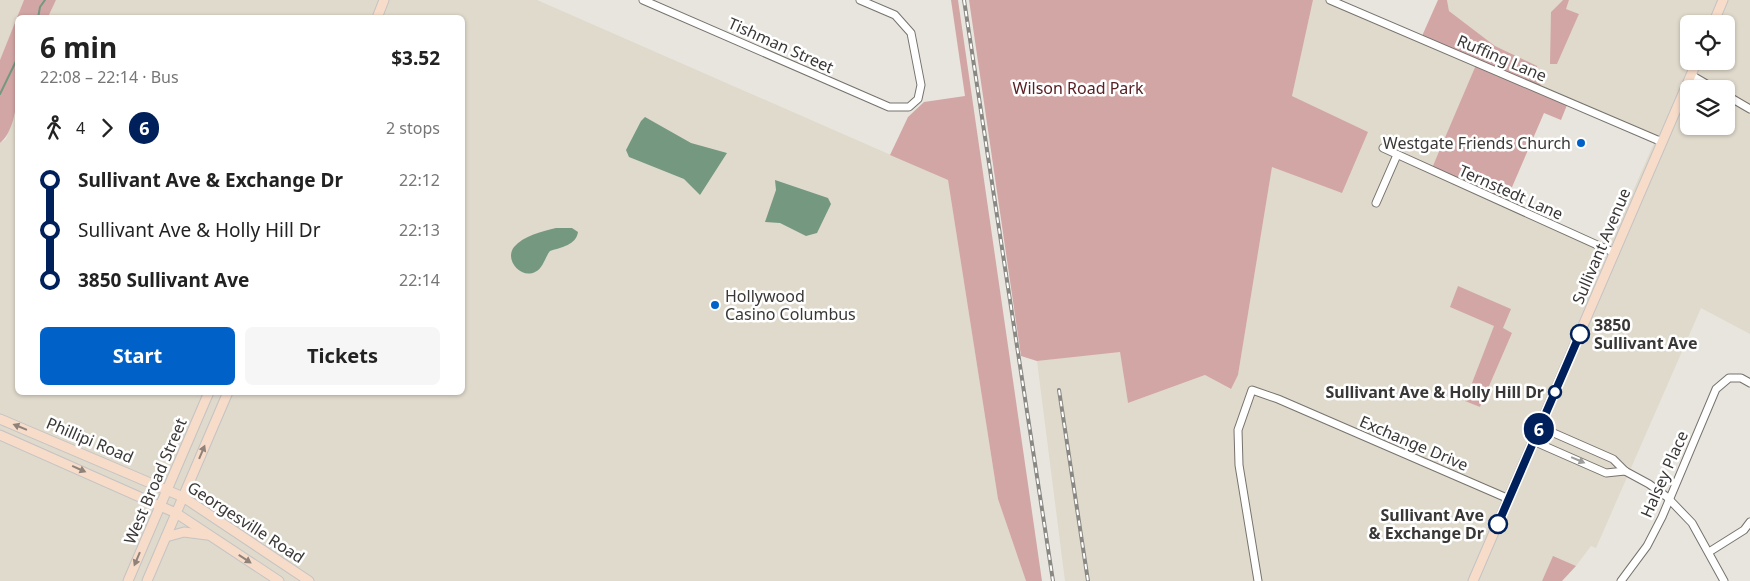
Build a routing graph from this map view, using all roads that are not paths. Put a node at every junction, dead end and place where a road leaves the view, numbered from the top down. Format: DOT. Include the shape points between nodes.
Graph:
graph roads {
  1 [pos="384,0"];
  2 [pos="642,0"];
  3 [pos="860,0"];
  4 [pos="1330,0"];
  5 [pos="1723,0"];
  6 [pos="378,15"];
  7 [pos="1717,15"];
  8 [pos="1693,70"];
  9 [pos="1691,76"];
  10 [pos="1698,80"];
  11 [pos="1735,100"];
  12 [pos="1750,109"];
  13 [pos="1662,142"];
  14 [pos="1383,148"];
  15 [pos="1397,154"];
  16 [pos="1376,202"];
  17 [pos="1615,252"];
  18 [pos="1750,383"];
  19 [pos="208,395"];
  20 [pos="227,395"];
  21 [pos="0,419"];
  22 [pos="1540,427"];
  23 [pos="0,435"];
  24 [pos="1533,441"];
  25 [pos="1625,471"];
  26 [pos="167,490"];
  27 [pos="183,497"];
  28 [pos="1509,499"];
  29 [pos="1669,500"];
  30 [pos="160,505"];
  31 [pos="176,513"];
  32 [pos="1750,522"];
  33 [pos="211,536"];
  34 [pos="166,537"];
  35 [pos="1709,552"];
  36 [pos="128,581"];
  37 [pos="147,581"];
  38 [pos="279,581"];
  39 [pos="309,581"];
  40 [pos="1258,581"];
  41 [pos="1473,581"];
  42 [pos="1621,581"];
  43 [pos="1724,581"];
  1 -- 6 [label="main road"];
  2 -- 3 [label="street, Tishman Street" via="889,107 909,107 918,99 921,85 911,33 902,20"];
  4 -- 13 [label="street, Ruffing Lane"];
  5 -- 7 [label="main road"];
  8 -- 9 [label="main road, Sullivant Avenue"];
  9 -- 10 [label="street"];
  9 -- 13 [label="main road, Sullivant Avenue"];
  11 -- 12 [label="street"];
  13 -- 17 [label="main road, Sullivant Avenue"];
  14 -- 15 [label="street, Ternstedt Lane"];
  15 -- 16 [label="street"];
  15 -- 17 [label="street, Ternstedt Lane"];
  17 -- 22 [label="main road, Sullivant Avenue"];
  18 -- 29 [label="street, Halsey Place" via="1741,378 1729,378 1716,389"];
  19 -- 26 [label="main road, West Broad Street"];
  27 -- 20 [label="main road, West Broad Street, one-way"];
  26 -- 21 [label="main road, Phillipi Road, one-way"];
  22 -- 24 [label="main road, Sullivant Avenue"];
  22 -- 25 [label="street" via="1614,459"];
  23 -- 30 [label="main road, Phillipi Road, one-way"];
  24 -- 25 [label="street, one-way" via="1606,473"];
  24 -- 28 [label="main road, Sullivant Avenue"];
  25 -- 29 [label="street"];
  26 -- 27 [label="main road, Georgesville Road"];
  26 -- 30 [label="main road, West Broad Street"];
  27 -- 31 [label="main road, West Broad Street"];
  27 -- 39 [label="main road, Georgesville Road"];
  28 -- 40 [label="street, Exchange Drive" via="1252,390 1238,430 1239,465"];
  28 -- 41 [label="main road, Sullivant Avenue"];
  29 -- 35 [label="street" via="1692,523"];
  29 -- 42 [label="street, Halsey Place" via="1647,546"];
  30 -- 31 [label="main road, Georgesville Road"];
  30 -- 36 [label="main road, West Broad Street, one-way"];
  31 -- 33 [label="main road, Georgesville Road"];
  31 -- 34 [label="main road, West Broad Street"];
  32 -- 35 [label="street" via="1744,530"];
  33 -- 34 [label="main road" via="184,532"];
  33 -- 38 [label="main road, Georgesville Road, one-way"];
  34 -- 37 [label="main road, West Broad Street"];
  35 -- 43 [label="street"];
}
